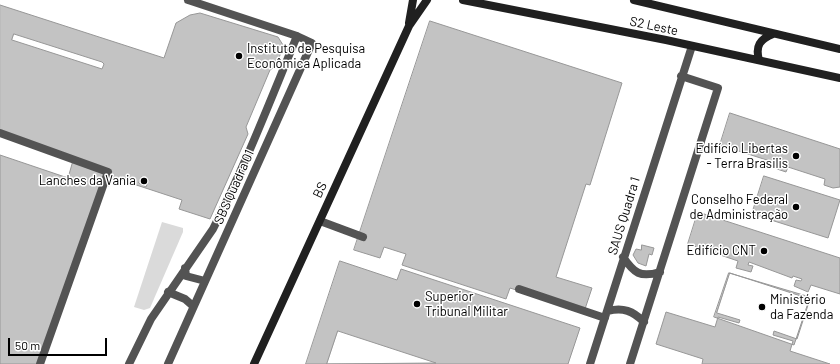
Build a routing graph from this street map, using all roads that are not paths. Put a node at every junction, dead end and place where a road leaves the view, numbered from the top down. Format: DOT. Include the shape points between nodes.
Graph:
graph roads {
  1 [pos="188,0"];
  2 [pos="413,0"];
  3 [pos="427,0"];
  4 [pos="464,0"];
  5 [pos="634,0"];
  6 [pos="409,26"];
  7 [pos="773,34"];
  8 [pos="297,36"];
  9 [pos="692,46"];
  10 [pos="840,48"];
  11 [pos="759,60"];
  12 [pos="681,76"];
  13 [pos="840,78"];
  14 [pos="0,133"];
  15 [pos="320,221"];
  16 [pos="363,237"];
  17 [pos="623,257"];
  18 [pos="185,268"];
  19 [pos="660,272"];
  20 [pos="205,281"];
  21 [pos="519,289"];
  22 [pos="168,292"];
  23 [pos="194,306"];
  24 [pos="606,314"];
  25 [pos="644,322"];
  26 [pos="169,361"];
  27 [pos="40,364"];
  28 [pos="129,364"];
  29 [pos="254,364"];
  30 [pos="590,364"];
  31 [pos="630,364"];
  1 -- 8 [label="lane, SBS Quadra 01"];
  2 -- 6 [label="main road, BS"];
  3 -- 6 [label="main road, BS"];
  4 -- 9 [label="main road, S2 Leste"];
  5 -- 7 [label="main road, S2 Leste"];
  6 -- 15 [label="main road, BS"];
  7 -- 10 [label="main road, S2 Leste"];
  7 -- 11 [label="main road" via="764,37 758,43"];
  8 -- 18 [label="lane, SBS Quadra 01" via="221,214"];
  8 -- 20 [label="lane, SBS Quadra 01" via="311,41 312,44"];
  9 -- 11 [label="main road, S2 Leste"];
  9 -- 12 [label="lane, SAUS Quadra 1"];
  11 -- 13 [label="main road, S2 Leste"];
  12 -- 17 [label="lane, SAUS Quadra 1"];
  12 -- 19 [label="lane" via="718,88"];
  14 -- 27 [label="lane" via="108,172"];
  15 -- 16 [label="lane"];
  15 -- 29 [label="main road, BS"];
  17 -- 19 [label="lane" via="632,270 641,274"];
  17 -- 24 [label="lane, SAUS Quadra 1"];
  18 -- 20 [label="lane" via="186,276"];
  18 -- 22 [label="lane, SBS Quadra 01"];
  19 -- 25 [label="lane"];
  20 -- 23 [label="lane, SBS Quadra 01"];
  21 -- 24 [label="lane"];
  22 -- 23 [label="lane"];
  22 -- 28 [label="lane, SBS Quadra 01" via="151,319"];
  23 -- 26 [label="lane, SBS Quadra 01"];
  24 -- 25 [label="lane" via="616,309 627,310"];
  24 -- 30 [label="lane, SAUS Quadra 1"];
  25 -- 31 [label="lane"];
}
